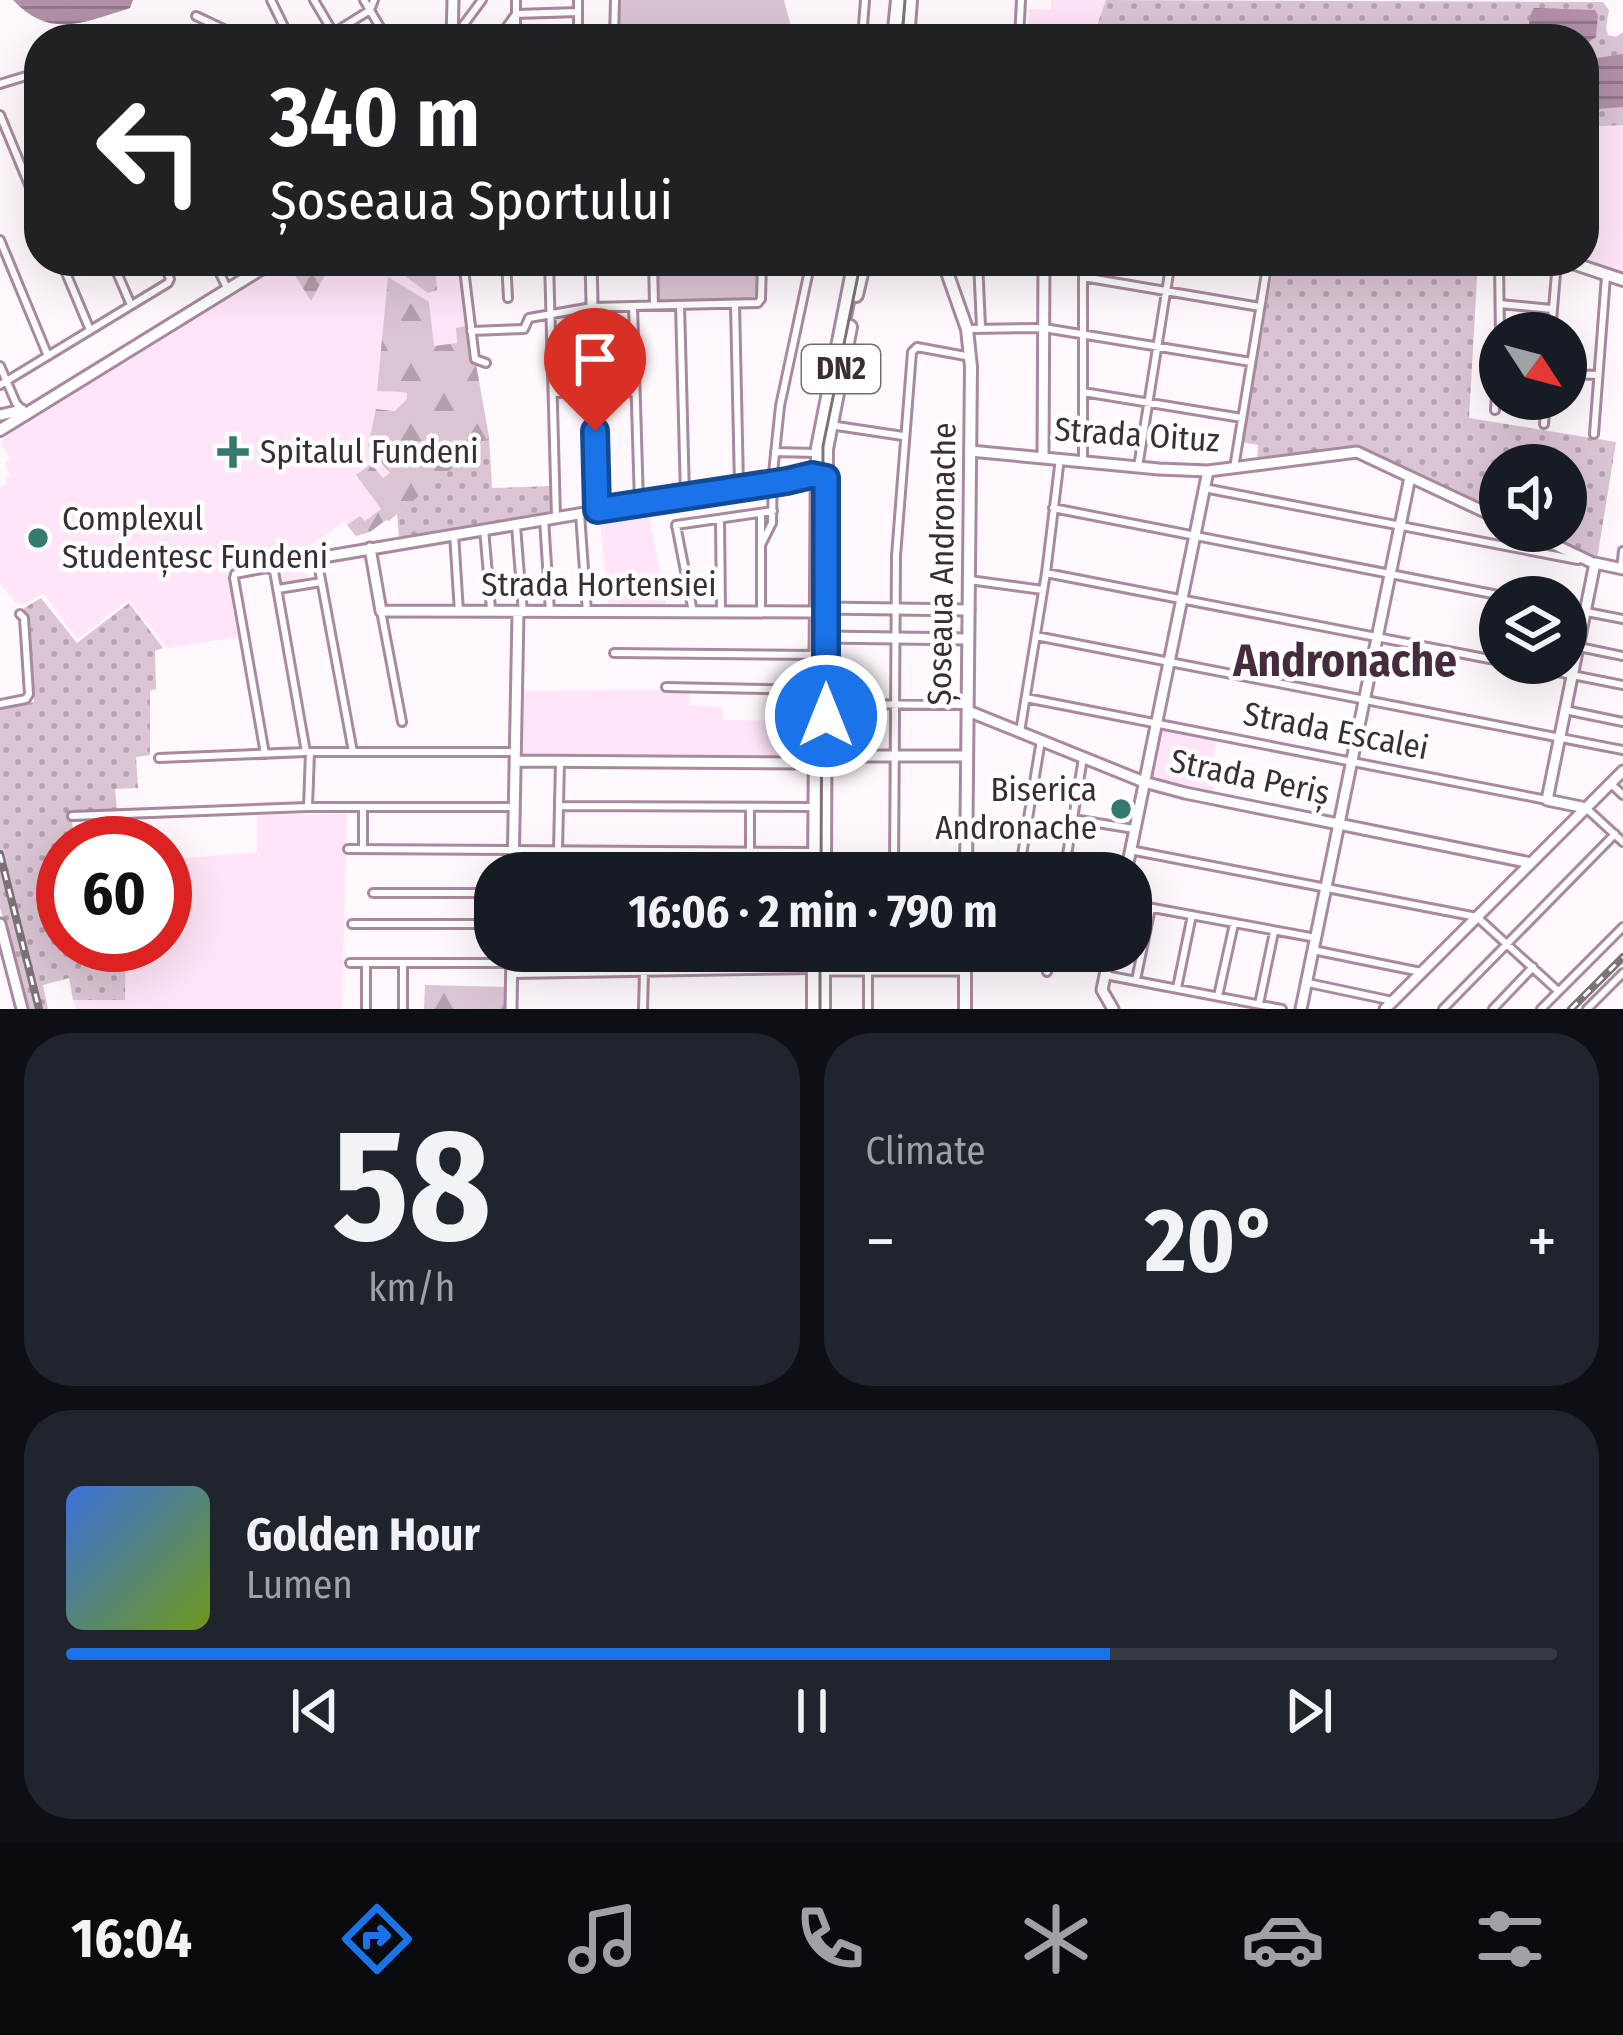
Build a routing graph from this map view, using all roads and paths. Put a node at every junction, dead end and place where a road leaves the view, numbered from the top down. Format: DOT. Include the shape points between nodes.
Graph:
graph roads {
  1 [pos="364,0"];
  2 [pos="374,0"];
  3 [pos="516,0"];
  4 [pos="578,0"];
  5 [pos="370,10"];
  6 [pos="578,12"];
  7 [pos="516,14"];
  8 [pos="196,16"];
  9 [pos="213,24"];
  10 [pos="351,24"];
  11 [pos="378,24"];
  12 [pos="509,24"];
  13 [pos="516,24"];
  14 [pos="578,24"];
  15 [pos="0,115"];
  16 [pos="24,173"];
  17 [pos="0,240"];
  18 [pos="1599,272"];
  19 [pos="1606,274"];
  20 [pos="67,276"];
  21 [pos="118,276"];
  22 [pos="168,276"];
  23 [pos="221,276"];
  24 [pos="244,276"];
  25 [pos="246,276"];
  26 [pos="465,276"];
  27 [pos="507,276"];
  28 [pos="549,276"];
  29 [pos="591,276"];
  30 [pos="653,276"];
  31 [pos="761,276"];
  32 [pos="808,276"];
  33 [pos="855,276"];
  34 [pos="855,276"];
  35 [pos="950,276"];
  36 [pos="977,276"];
  37 [pos="1044,276"];
  38 [pos="1168,276"];
  39 [pos="1265,276"];
  40 [pos="1499,276"];
  41 [pos="1555,276"];
  42 [pos="1083,277"];
  43 [pos="1623,280"];
  44 [pos="226,286"];
  45 [pos="1166,291"];
  46 [pos="508,298"];
  47 [pos="735,304"];
  48 [pos="1500,304"];
  49 [pos="131,305"];
  50 [pos="654,305"];
  51 [pos="680,305"];
  52 [pos="633,306"];
  53 [pos="592,307"];
  54 [pos="1260,307"];
  55 [pos="1552,309"];
  56 [pos="1500,312"];
  57 [pos="1552,312"];
  58 [pos="550,314"];
  59 [pos="974,328"];
  60 [pos="1044,328"];
  61 [pos="89,331"];
  62 [pos="471,331"];
  63 [pos="1083,334"];
  64 [pos="1157,347"];
  65 [pos="48,356"];
  66 [pos="971,357"];
  67 [pos="1251,362"];
  68 [pos="486,363"];
  69 [pos="0,366"];
  70 [pos="1587,375"];
  71 [pos="1598,375"];
  72 [pos="3,384"];
  73 [pos="593,392"];
  74 [pos="635,392"];
  75 [pos="1083,392"];
  76 [pos="553,393"];
  77 [pos="1148,403"];
  78 [pos="1242,418"];
  79 [pos="1544,420"];
  80 [pos="9,421"];
  81 [pos="1544,424"];
  82 [pos="830,425"];
  83 [pos="1594,434"];
  84 [pos="903,436"];
  85 [pos="970,451"];
  86 [pos="775,452"];
  87 [pos="818,453"];
  88 [pos="1043,456"];
  89 [pos="1060,458"];
  90 [pos="1083,461"];
  91 [pos="1138,467"];
  92 [pos="1234,468"];
  93 [pos="1208,471"];
  94 [pos="1410,477"];
  95 [pos="820,478"];
  96 [pos="773,482"];
  97 [pos="739,487"];
  98 [pos="1204,488"];
  99 [pos="685,496"];
  100 [pos="639,503"];
  101 [pos="1054,508"];
  102 [pos="1479,509"];
  103 [pos="597,510"];
  104 [pos="772,511"];
  105 [pos="580,513"];
  106 [pos="761,513"];
  107 [pos="550,518"];
  108 [pos="720,519"];
  109 [pos="516,524"];
  110 [pos="1400,526"];
  111 [pos="484,530"];
  112 [pos="454,534"];
  113 [pos="1194,537"];
  114 [pos="761,545"];
  115 [pos="370,548"];
  116 [pos="1623,551"];
  117 [pos="1570,552"];
  118 [pos="316,558"];
  119 [pos="1593,563"];
  120 [pos="1622,569"];
  121 [pos="1046,573"];
  122 [pos="1390,574"];
  123 [pos="969,580"];
  124 [pos="321,582"];
  125 [pos="278,590"];
  126 [pos="1043,590"];
  127 [pos="1479,591"];
  128 [pos="1182,599"];
  129 [pos="1587,599"];
  130 [pos="895,608"];
  131 [pos="821,610"];
  132 [pos="969,610"];
  133 [pos="381,611"];
  134 [pos="1587,611"];
  135 [pos="459,612"];
  136 [pos="491,612"];
  137 [pos="550,612"];
  138 [pos="587,612"];
  139 [pos="692,612"];
  140 [pos="721,612"];
  141 [pos="761,612"];
  142 [pos="521,613"];
  143 [pos="20,614"];
  144 [pos="1623,619"];
  145 [pos="1036,636"];
  146 [pos="825,637"];
  147 [pos="1377,637"];
  148 [pos="895,638"];
  149 [pos="968,639"];
  150 [pos="1587,649"];
  151 [pos="614,653"];
  152 [pos="816,655"];
  153 [pos="1623,656"];
  154 [pos="1479,657"];
  155 [pos="1169,662"];
  156 [pos="1587,678"];
  157 [pos="1570,684"];
  158 [pos="1623,685"];
  159 [pos="666,687"];
  160 [pos="815,690"];
  161 [pos="1026,698"];
  162 [pos="1364,700"];
  163 [pos="0,704"];
  164 [pos="826,704"];
  165 [pos="895,705"];
  166 [pos="968,708"];
  167 [pos="1564,710"];
  168 [pos="402,722"];
  169 [pos="1623,722"];
  170 [pos="1156,724"];
  171 [pos="1020,731"];
  172 [pos="1559,737"];
  173 [pos="1041,740"];
  174 [pos="1623,750"];
  175 [pos="308,752"];
  176 [pos="352,752"];
  177 [pos="265,754"];
  178 [pos="894,756"];
  179 [pos="515,757"];
  180 [pos="967,757"];
  181 [pos="1084,757"];
  182 [pos="159,758"];
  183 [pos="818,760"];
  184 [pos="560,761"];
  185 [pos="1352,762"];
  186 [pos="1623,771"];
  187 [pos="1144,782"];
  188 [pos="1610,783"];
  189 [pos="1623,795"];
  190 [pos="1547,800"];
  191 [pos="363,806"];
  192 [pos="560,806"];
  193 [pos="308,807"];
  194 [pos="750,807"];
  195 [pos="815,807"];
  196 [pos="514,808"];
  197 [pos="1586,808"];
  198 [pos="96,816"];
  199 [pos="1073,819"];
  200 [pos="1339,824"];
  201 [pos="1135,829"];
  202 [pos="1615,834"];
  203 [pos="1623,842"];
  204 [pos="348,849"];
  205 [pos="362,849"];
  206 [pos="514,850"];
  207 [pos="559,850"];
  208 [pos="1130,850"];
  209 [pos="750,852"];
  210 [pos="815,852"];
  211 [pos="820,852"];
  212 [pos="894,852"];
  213 [pos="966,852"];
  214 [pos="1022,852"];
  215 [pos="1067,852"];
  216 [pos="1531,863"];
  217 [pos="1326,887"];
  218 [pos="373,892"];
  219 [pos="474,893"];
  220 [pos="1152,908"];
  221 [pos="1192,915"];
  222 [pos="1477,917"];
  223 [pos="0,924"];
  224 [pos="352,924"];
  225 [pos="474,924"];
  226 [pos="1234,924"];
  227 [pos="1623,927"];
  228 [pos="1274,932"];
  229 [pos="1508,943"];
  230 [pos="1314,944"];
  231 [pos="474,962"];
  232 [pos="350,963"];
  233 [pos="366,963"];
  234 [pos="403,963"];
  235 [pos="1533,968"];
  236 [pos="512,972"];
  237 [pos="644,972"];
  238 [pos="818,972"];
  239 [pos="868,972"];
  240 [pos="965,972"];
  241 [pos="1138,972"];
  242 [pos="1421,972"];
  243 [pos="1623,973"];
  244 [pos="1106,974"];
  245 [pos="1136,980"];
  246 [pos="1306,983"];
  247 [pos="1177,988"];
  248 [pos="1558,991"];
  249 [pos="1218,996"];
  250 [pos="1258,1004"];
  251 [pos="1389,1005"];
  252 [pos="22,1009"];
  253 [pos="366,1009"];
  254 [pos="403,1009"];
  255 [pos="511,1009"];
  256 [pos="643,1009"];
  257 [pos="818,1009"];
  258 [pos="868,1009"];
  259 [pos="965,1009"];
  260 [pos="1113,1009"];
  261 [pos="1282,1009"];
  262 [pos="1301,1009"];
  263 [pos="1443,1009"];
  264 [pos="1493,1009"];
  265 [pos="1541,1009"];
  266 [pos="1587,1009"];
  1 -- 5 [label="street"];
  2 -- 5 [label="street"];
  3 -- 7 [label="street"];
  4 -- 6 [label="street"];
  5 -- 10 [label="street"];
  5 -- 11 [label="street"];
  6 -- 7 [label="street"];
  6 -- 14 [label="street"];
  7 -- 12 [label="street"];
  7 -- 13 [label="street"];
  8 -- 9 [label="street"];
  15 -- 16 [label="street"];
  17 -- 65 [label="street"];
  18 -- 19 [label="main road"];
  19 -- 43 [label="main road"];
  19 -- 71 [label="street"];
  20 -- 61 [label="street"];
  21 -- 49 [label="street"];
  22 -- 49 [label="street"];
  23 -- 44 [label="street"];
  24 -- 44 [label="main road"];
  25 -- 80 [label="main road"];
  26 -- 62 [label="street"];
  27 -- 46 [label="street"];
  28 -- 58 [label="street"];
  29 -- 53 [label="street"];
  30 -- 50 [label="street"];
  31 -- 47 [label="street" via="760,302"];
  32 -- 86 [label="street"];
  33 -- 82 [label="main road, DN2"];
  34 -- 87 [label="main road, DN2"];
  35 -- 59 [label="main road, Șoseaua Andronache"];
  36 -- 59 [label="street"];
  37 -- 60 [label="street"];
  38 -- 45 [label="street"];
  39 -- 54 [label="street"];
  40 -- 48 [label="street"];
  41 -- 55 [label="street"];
  42 -- 45 [label="street"];
  42 -- 63 [label="street"];
  44 -- 80 [label="main road"];
  45 -- 54 [label="street"];
  45 -- 64 [label="street"];
  47 -- 51 [label="street"];
  47 -- 97 [label="street"];
  48 -- 55 [label="street"];
  48 -- 56 [label="street"];
  49 -- 61 [label="street"];
  50 -- 51 [label="street"];
  50 -- 52 [label="street"];
  51 -- 99 [label="street"];
  52 -- 53 [label="street"];
  52 -- 74 [label="street"];
  53 -- 58 [label="street"];
  53 -- 73 [label="street"];
  54 -- 67 [label="street"];
  55 -- 57 [label="street"];
  58 -- 62 [label="street" via="528,319 524,328"];
  58 -- 76 [label="street"];
  59 -- 60 [label="street"];
  59 -- 66 [label="main road, Șoseaua Andronache"];
  60 -- 63 [label="street"];
  60 -- 88 [label="street"];
  61 -- 65 [label="street"];
  62 -- 68 [label="street" via="475,359"];
  63 -- 64 [label="street"];
  63 -- 75 [label="street"];
  64 -- 67 [label="street"];
  64 -- 77 [label="street"];
  65 -- 72 [label="street"];
  66 -- 84 [label="street" via="913,349"];
  66 -- 85 [label="main road, Șoseaua Andronache"];
  67 -- 78 [label="street"];
  69 -- 72 [label="street"];
  70 -- 71 [label="street"];
  71 -- 83 [label="street"];
  72 -- 80 [label="street"];
  73 -- 74 [label="street"];
  73 -- 76 [label="street"];
  73 -- 103 [label="street"];
  74 -- 100 [label="street"];
  75 -- 77 [label="street"];
  75 -- 90 [label="street"];
  76 -- 107 [label="street"];
  77 -- 78 [label="street"];
  77 -- 91 [label="street"];
  78 -- 92 [label="street"];
  79 -- 81 [label="street"];
  82 -- 84 [label="street"];
  82 -- 95 [label="main road, DN2"];
  84 -- 130 [label="street"];
  85 -- 88 [label="street, Strada Oituz"];
  85 -- 123 [label="main road, Șoseaua Andronache"];
  86 -- 87 [label="street"];
  86 -- 96 [label="street"];
  87 -- 95 [label="main road, DN2"];
  88 -- 89 [label="street, Strada Oituz"];
  89 -- 90 [label="street, Strada Oituz"];
  89 -- 101 [label="street"];
  90 -- 91 [label="street, Strada Oituz"];
  91 -- 93 [label="street, Strada Oituz"];
  92 -- 93 [label="street, Strada Oituz"];
  92 -- 94 [label="street, Strada Oituz" via="1357,452"];
  93 -- 98 [label="street"];
  94 -- 102 [label="street, Strada Oituz"];
  94 -- 110 [label="street"];
  95 -- 96 [label="street"];
  95 -- 131 [label="main road, DN2"];
  96 -- 97 [label="street"];
  96 -- 104 [label="street"];
  97 -- 99 [label="street"];
  98 -- 110 [label="street"];
  98 -- 113 [label="street"];
  99 -- 100 [label="street"];
  100 -- 103 [label="street"];
  101 -- 113 [label="street"];
  101 -- 121 [label="street"];
  103 -- 105 [label="street"];
  104 -- 106 [label="street"];
  104 -- 114 [label="street"];
  105 -- 107 [label="street"];
  105 -- 138 [label="street"];
  106 -- 108 [label="street"];
  106 -- 114 [label="street"];
  107 -- 109 [label="street"];
  107 -- 137 [label="street"];
  108 -- 139 [label="street" via="676,526"];
  108 -- 140 [label="street"];
  109 -- 111 [label="street"];
  109 -- 142 [label="street"];
  110 -- 119 [label="street"];
  110 -- 122 [label="street"];
  111 -- 112 [label="street"];
  111 -- 136 [label="street"];
  112 -- 115 [label="street"];
  112 -- 135 [label="street"];
  113 -- 122 [label="street"];
  113 -- 128 [label="street"];
  114 -- 141 [label="street"];
  115 -- 118 [label="street"];
  115 -- 133 [label="street"];
  116 -- 120 [label="street"];
  117 -- 119 [label="street"];
  118 -- 124 [label="street"];
  119 -- 120 [label="street"];
  119 -- 129 [label="street"];
  121 -- 126 [label="street"];
  121 -- 128 [label="street"];
  122 -- 127 [label="street"];
  122 -- 147 [label="street"];
  123 -- 126 [label="street"];
  123 -- 132 [label="main road, Șoseaua Andronache"];
  124 -- 125 [label="street"];
  124 -- 176 [label="street"];
  125 -- 175 [label="street"];
  125 -- 177 [label="street" via="272,569 235,574"];
  126 -- 145 [label="street"];
  128 -- 147 [label="street"];
  128 -- 155 [label="street"];
  130 -- 131 [label="street, Strada Hortensiei"];
  130 -- 132 [label="street, Strada Hortensiei"];
  130 -- 148 [label="street"];
  131 -- 141 [label="street, Strada Hortensiei"];
  131 -- 146 [label="main road, DN2"];
  131 -- 152 [label="main road, DN2"];
  132 -- 149 [label="main road, Șoseaua Andronache"];
  133 -- 135 [label="street, Strada Hortensiei"];
  133 -- 168 [label="street"];
  134 -- 144 [label="street"];
  135 -- 136 [label="street, Strada Hortensiei"];
  136 -- 142 [label="street, Strada Hortensiei"];
  137 -- 138 [label="street, Strada Hortensiei"];
  137 -- 142 [label="street, Strada Hortensiei"];
  138 -- 139 [label="street, Strada Hortensiei"];
  139 -- 140 [label="street, Strada Hortensiei"];
  140 -- 141 [label="street, Strada Hortensiei"];
  142 -- 179 [label="street"];
  143 -- 163 [label="street" via="29,694"];
  145 -- 155 [label="street"];
  145 -- 161 [label="street"];
  146 -- 148 [label="street"];
  146 -- 164 [label="main road, DN2"];
  147 -- 154 [label="street"];
  147 -- 162 [label="street"];
  148 -- 149 [label="street"];
  148 -- 165 [label="street"];
  149 -- 166 [label="main road, Șoseaua Andronache"];
  150 -- 153 [label="street"];
  151 -- 152 [label="street"];
  152 -- 160 [label="main road, DN2"];
  155 -- 162 [label="street"];
  155 -- 170 [label="street"];
  156 -- 158 [label="street"];
  157 -- 167 [label="street"];
  159 -- 160 [label="street"];
  160 -- 183 [label="main road, DN2"];
  161 -- 170 [label="street, Strada Escalei"];
  161 -- 171 [label="street"];
  162 -- 172 [label="street"];
  162 -- 185 [label="street"];
  164 -- 165 [label="street"];
  164 -- 183 [label="main road, DN2"];
  165 -- 166 [label="street"];
  165 -- 178 [label="street"];
  166 -- 171 [label="street, Strada Periș"];
  166 -- 180 [label="main road, Șoseaua Andronache"];
  167 -- 169 [label="street"];
  167 -- 172 [label="street"];
  170 -- 185 [label="street, Strada Escalei"];
  170 -- 187 [label="street"];
  171 -- 173 [label="street, Strada Periș"];
  172 -- 174 [label="street"];
  172 -- 190 [label="street"];
  173 -- 181 [label="street, Strada Periș"];
  173 -- 214 [label="street"];
  175 -- 176 [label="street"];
  175 -- 177 [label="street"];
  175 -- 193 [label="street"];
  176 -- 179 [label="street"];
  177 -- 182 [label="street"];
  178 -- 180 [label="street"];
  178 -- 183 [label="street"];
  178 -- 212 [label="street"];
  179 -- 184 [label="street"];
  179 -- 196 [label="street"];
  180 -- 213 [label="main road, Șoseaua Andronache"];
  181 -- 187 [label="street, Strada Periș"];
  181 -- 199 [label="street"];
  183 -- 184 [label="street"];
  183 -- 195 [label="main road, DN2"];
  183 -- 211 [label="main road, DN2"];
  184 -- 192 [label="street"];
  185 -- 190 [label="street, Strada Escalei"];
  185 -- 200 [label="street"];
  186 -- 188 [label="street"];
  187 -- 200 [label="street, Strada Periș"];
  187 -- 201 [label="street"];
  188 -- 189 [label="street"];
  188 -- 197 [label="street"];
  190 -- 197 [label="street, Strada Escalei"];
  191 -- 193 [label="street"];
  191 -- 196 [label="street"];
  191 -- 205 [label="street"];
  192 -- 194 [label="street"];
  192 -- 207 [label="street"];
  193 -- 198 [label="street"];
  194 -- 195 [label="street"];
  194 -- 209 [label="street"];
  195 -- 210 [label="main road, DN2"];
  196 -- 206 [label="street"];
  197 -- 202 [label="street"];
  197 -- 216 [label="street"];
  199 -- 201 [label="street"];
  199 -- 215 [label="street"];
  200 -- 216 [label="street, Strada Periș"];
  200 -- 217 [label="street"];
  201 -- 208 [label="street"];
  202 -- 203 [label="street"];
  202 -- 229 [label="street"];
  204 -- 205 [label="street"];
  205 -- 206 [label="street"];
  206 -- 207 [label="street"];
  207 -- 209 [label="street"];
  208 -- 217 [label="street"];
  216 -- 222 [label="street"];
  217 -- 222 [label="street"];
  217 -- 230 [label="street"];
  218 -- 219 [label="street"];
  220 -- 221 [label="street"];
  221 -- 226 [label="street"];
  221 -- 247 [label="street"];
  222 -- 229 [label="street"];
  222 -- 242 [label="street"];
  223 -- 252 [label="street"];
  224 -- 225 [label="street"];
  226 -- 228 [label="street"];
  226 -- 249 [label="street"];
  227 -- 248 [label="street"];
  228 -- 230 [label="street"];
  228 -- 250 [label="street"];
  229 -- 235 [label="street"];
  229 -- 263 [label="street"];
  230 -- 242 [label="street"];
  230 -- 246 [label="street"];
  231 -- 234 [label="street"];
  232 -- 233 [label="street"];
  233 -- 234 [label="street"];
  233 -- 253 [label="street"];
  234 -- 254 [label="street"];
  235 -- 248 [label="street"];
  235 -- 264 [label="street"];
  236 -- 255 [label="street"];
  237 -- 256 [label="street"];
  238 -- 257 [label="main road"];
  239 -- 258 [label="street"];
  240 -- 259 [label="main road"];
  241 -- 245 [label="street"];
  242 -- 251 [label="street"];
  243 -- 266 [label="street"];
  244 -- 245 [label="street"];
  244 -- 260 [label="street" via="1103,994"];
  245 -- 247 [label="street"];
  246 -- 251 [label="street"];
  246 -- 262 [label="street"];
  247 -- 249 [label="street"];
  248 -- 265 [label="street"];
  249 -- 250 [label="street"];
  250 -- 261 [label="street"];
}
